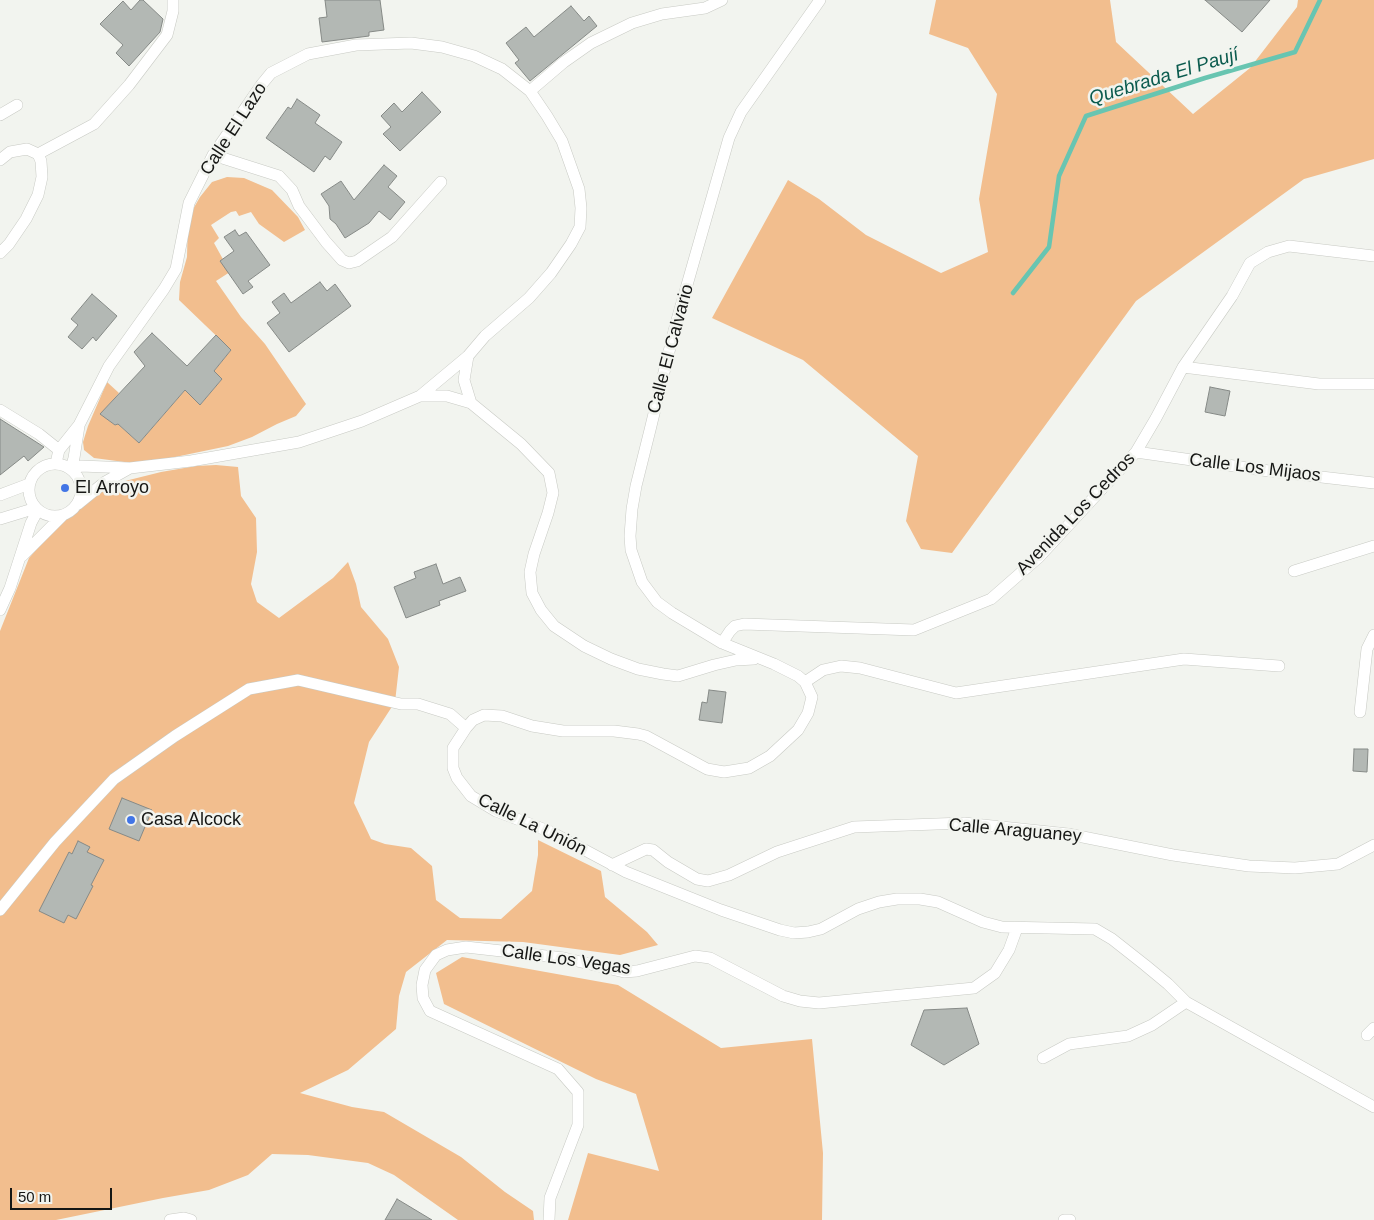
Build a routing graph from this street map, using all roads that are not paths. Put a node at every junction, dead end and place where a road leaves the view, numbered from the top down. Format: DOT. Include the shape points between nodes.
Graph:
graph roads {
  1 [pos="173,0"];
  2 [pos="722,0"];
  3 [pos="820,0"];
  4 [pos="530,91"];
  5 [pos="17,105"];
  6 [pos="0,115"];
  7 [pos="38,154"];
  8 [pos="214,155"];
  9 [pos="0,160"];
  10 [pos="441,182"];
  11 [pos="0,253"];
  12 [pos="1374,256"];
  13 [pos="468,356"];
  14 [pos="1183,367"];
  15 [pos="1374,384"];
  16 [pos="420,396"];
  17 [pos="471,403"];
  18 [pos="0,410"];
  19 [pos="79,425"];
  20 [pos="59,450"];
  21 [pos="1136,452"];
  22 [pos="56,463"];
  23 [pos="72,468"];
  24 [pos="130,468"];
  25 [pos="1374,482"];
  26 [pos="29,484"];
  27 [pos="0,495"];
  28 [pos="77,505"];
  29 [pos="37,509"];
  30 [pos="63,515"];
  31 [pos="0,519"];
  32 [pos="1374,546"];
  33 [pos="20,557"];
  34 [pos="1294,571"];
  35 [pos="0,610"];
  36 [pos="901,617"];
  37 [pos="902,630"];
  38 [pos="1374,635"];
  39 [pos="722,643"];
  40 [pos="761,660"];
  41 [pos="714,664"];
  42 [pos="1279,666"];
  43 [pos="806,682"];
  44 [pos="1360,712"];
  45 [pos="466,728"];
  46 [pos="1374,845"];
  47 [pos="612,865"];
  48 [pos="0,910"];
  49 [pos="1017,928"];
  50 [pos="1186,1002"];
  51 [pos="1042,1058"];
  52 [pos="1374,1107"];
  53 [pos="170,1220"];
  54 [pos="191,1220"];
  55 [pos="549,1220"];
  56 [pos="1064,1220"];
  57 [pos="1070,1220"];
  1 -- 7 [label="street" via="167,35 129,85 94,124"];
  2 -- 4 [label="street" via="706,8 662,14 632,23 584,48"];
  3 -- 39 [label="street, Calle El Calvario" via="740,112 732,131 676,328 632,508 632,550 649,594 672,613"];
  4 -- 8 [label="street, Calle El Lazo" via="502,68 442,47 411,43 356,45 308,54 271,73"];
  4 -- 13 [label="street, Calle El Lazo" via="562,141 574,172 579,189 580,227 571,244 529,298 485,336"];
  5 -- 6 [label="street"];
  7 -- 9 [label="street" via="27,149 10,152"];
  7 -- 11 [label="street" via="42,177 38,195 26,219"];
  8 -- 10 [label="street" via="279,176 326,242 342,260 349,263 392,238"];
  8 -- 19 [label="street, Calle El Lazo" via="189,203 176,269 109,366"];
  12 -- 14 [label="street, Avenida Los Cedros" via="1289,246 1268,252 1250,263 1232,296"];
  13 -- 16 [label="street, Calle El Lazo"];
  13 -- 17 [label="street" via="464,380"];
  14 -- 15 [label="street" via="1319,384"];
  14 -- 21 [label="street, Avenida Los Cedros"];
  16 -- 17 [label="street" via="447,396"];
  16 -- 24 [label="street" via="362,421 299,442"];
  17 -- 41 [label="street" via="521,444 549,473 553,493 530,572 532,593 554,626 584,646 638,669 678,676"];
  18 -- 20 [label="street"];
  19 -- 20 [label="street, Calle El Lazo"];
  19 -- 23 [label="street, Calle El Lazo"];
  20 -- 22 [label="street, Calle El Lazo"];
  21 -- 25 [label="street, Calle Los Mijaos"];
  21 -- 37 [label="street, Avenida Los Cedros" via="1039,557 991,598 914,630"];
  22 -- 23 [label="street"];
  22 -- 26 [label="street" via="39,468"];
  23 -- 24 [label="street"];
  23 -- 28 [label="street" via="78,475 82,490"];
  24 -- 28 [label="street"];
  26 -- 27 [label="street"];
  26 -- 29 [label="street" via="31,501"];
  28 -- 30 [label="street"];
  29 -- 30 [label="street" via="54,516"];
  29 -- 31 [label="street"];
  29 -- 33 [label="street"];
  30 -- 33 [label="street"];
  32 -- 34 [label="street"];
  33 -- 35 [label="street"];
  36 -- 37 [label="street"];
  37 -- 39 [label="street, Avenida Los Cedros" via="744,624 735,626"];
  38 -- 44 [label="street" via="1367,649"];
  39 -- 40 [label="street, Calle El Calvario"];
  39 -- 41 [label="street" via="721,658"];
  40 -- 41 [label="street"];
  40 -- 43 [label="street" via="790,671"];
  42 -- 43 [label="street" via="1184,659 956,693 841,666 823,670"];
  43 -- 45 [label="street, Calle La Unión" via="812,697 811,705 798,730 770,756 741,770 707,769 646,736 627,732 563,731 492,714 473,720"];
  45 -- 47 [label="street, Calle La Unión" via="453,748 452,759 457,778 471,796 496,811 551,832"];
  45 -- 48 [label="street" via="450,714 418,704 401,704 298,680 249,689 114,779 55,842"];
  46 -- 47 [label="street, Calle Araguaney" via="1338,864 1295,868 1249,866 1068,834 955,823 854,827 777,852 729,875 708,881 697,879 653,850 646,849"];
  47 -- 49 [label="street, Calle La Unión" via="721,910 794,933 821,929 858,909 897,899 938,902 983,922"];
  49 -- 50 [label="street, Calle La Unión" via="1095,929 1145,965"];
  49 -- 55 [label="street, Calle Los Vegas" via="999,968 974,988 819,1003 783,996 710,958 695,956 624,972 564,958 466,947 436,955 425,970 422,985 423,998 430,1011 558,1068 578,1092 578,1125 550,1198"];
  50 -- 51 [label="street" via="1152,1025 1128,1036 1069,1044"];
  50 -- 52 [label="street, Calle La Unión"];
  53 -- 54 [label="street"];
  56 -- 57 [label="street"];
}
